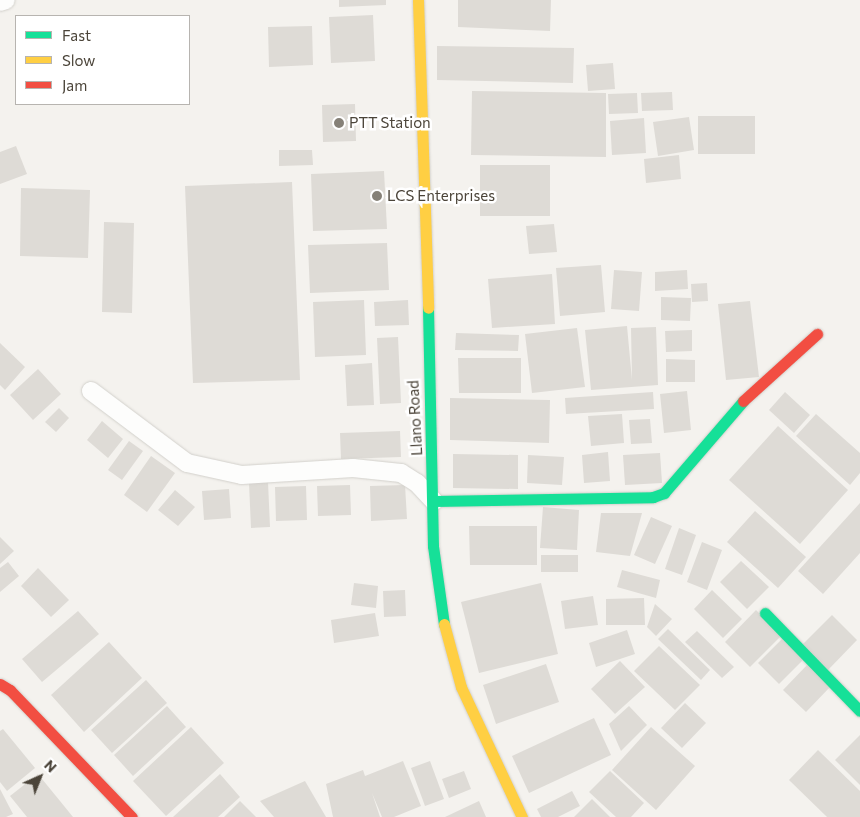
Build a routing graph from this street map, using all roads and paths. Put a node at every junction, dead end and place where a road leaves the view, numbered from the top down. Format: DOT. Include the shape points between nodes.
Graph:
graph roads {
  1 [pos="6,0"];
  2 [pos="418,0"];
  3 [pos="0,2"];
  4 [pos="817,334"];
  5 [pos="91,391"];
  6 [pos="434,501"];
  7 [pos="765,613"];
  8 [pos="0,684"];
  9 [pos="860,711"];
  10 [pos="132,817"];
  11 [pos="522,817"];
  1 -- 3 [label="lane"];
  2 -- 6 [label="main road, Llano Road"];
  4 -- 6 [label="main road" via="750,393 664,493 653,498"];
  5 -- 6 [label="lane" via="187,463 242,475 353,468 401,473 418,483"];
  6 -- 11 [label="main road, Llano Road" via="433,546 442,610 461,687"];
  7 -- 9 [label="main road"];
  8 -- 10 [label="main road" via="36,716"];
}
